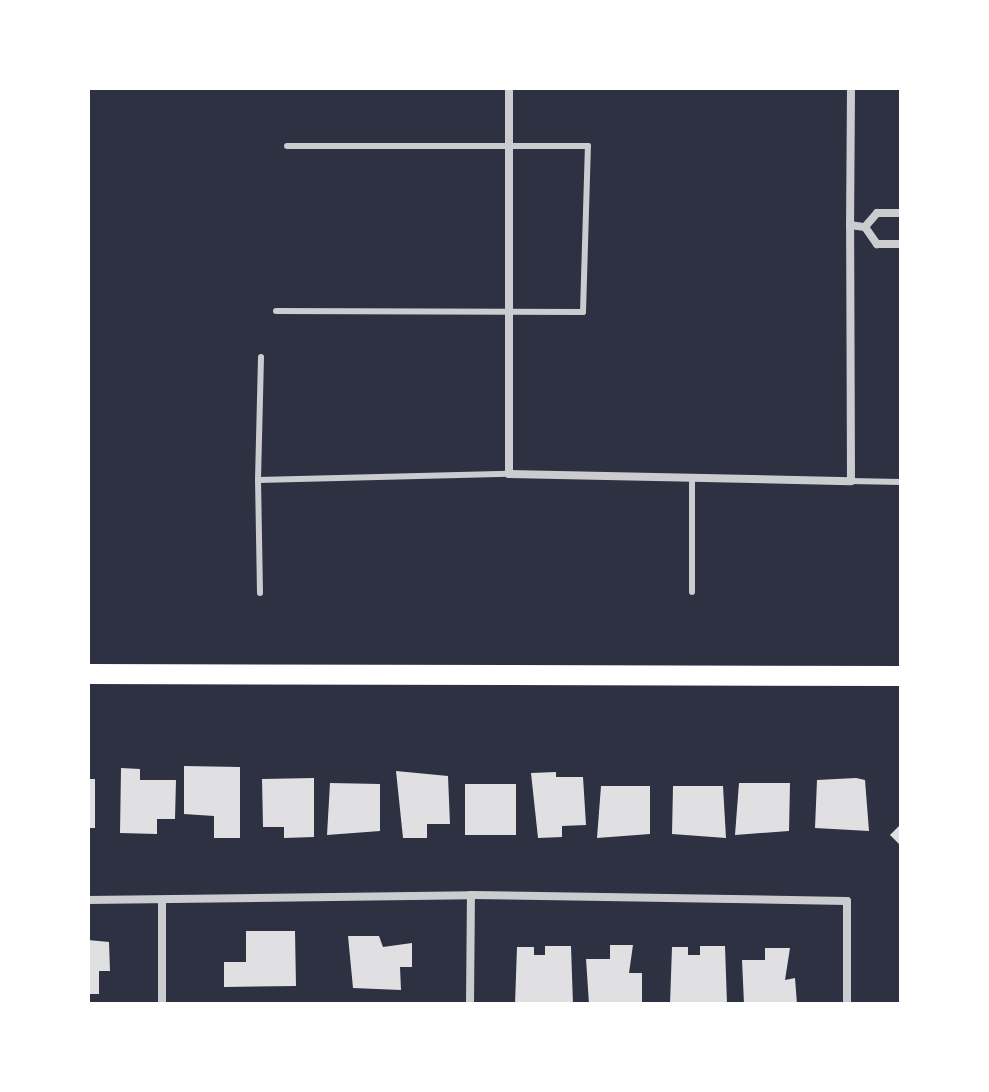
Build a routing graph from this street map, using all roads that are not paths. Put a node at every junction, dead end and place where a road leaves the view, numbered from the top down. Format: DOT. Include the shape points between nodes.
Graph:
graph roads {
  1 [pos="509,88"];
  2 [pos="851,88"];
  3 [pos="509,145"];
  4 [pos="287,146"];
  5 [pos="901,213"];
  6 [pos="850,225"];
  7 [pos="865,227"];
  8 [pos="901,244"];
  9 [pos="276,311"];
  10 [pos="509,311"];
  11 [pos="261,357"];
  12 [pos="509,474"];
  13 [pos="692,478"];
  14 [pos="258,480"];
  15 [pos="851,481"];
  16 [pos="901,482"];
  17 [pos="692,592"];
  18 [pos="260,593"];
  19 [pos="88,674"];
  20 [pos="901,676"];
  21 [pos="471,895"];
  22 [pos="88,900"];
  23 [pos="162,900"];
  24 [pos="162,1004"];
  25 [pos="470,1004"];
  26 [pos="847,1004"];
  1 -- 3 [label="street"];
  2 -- 6 [label="street"];
  3 -- 4 [label="lane"];
  3 -- 10 [label="street"];
  3 -- 10 [label="lane" via="588,146 583,312"];
  5 -- 7 [label="street" via="877,213"];
  6 -- 7 [label="street"];
  6 -- 15 [label="street"];
  7 -- 8 [label="street" via="877,244"];
  9 -- 10 [label="lane"];
  10 -- 12 [label="street"];
  11 -- 14 [label="lane"];
  12 -- 13 [label="street"];
  12 -- 14 [label="lane"];
  13 -- 15 [label="street"];
  13 -- 17 [label="lane"];
  14 -- 18 [label="lane"];
  15 -- 16 [label="lane"];
  19 -- 20 [label="main road"];
  21 -- 23 [label="street"];
  21 -- 25 [label="street"];
  21 -- 26 [label="street" via="847,901"];
  22 -- 23 [label="street"];
  23 -- 24 [label="street"];
}
